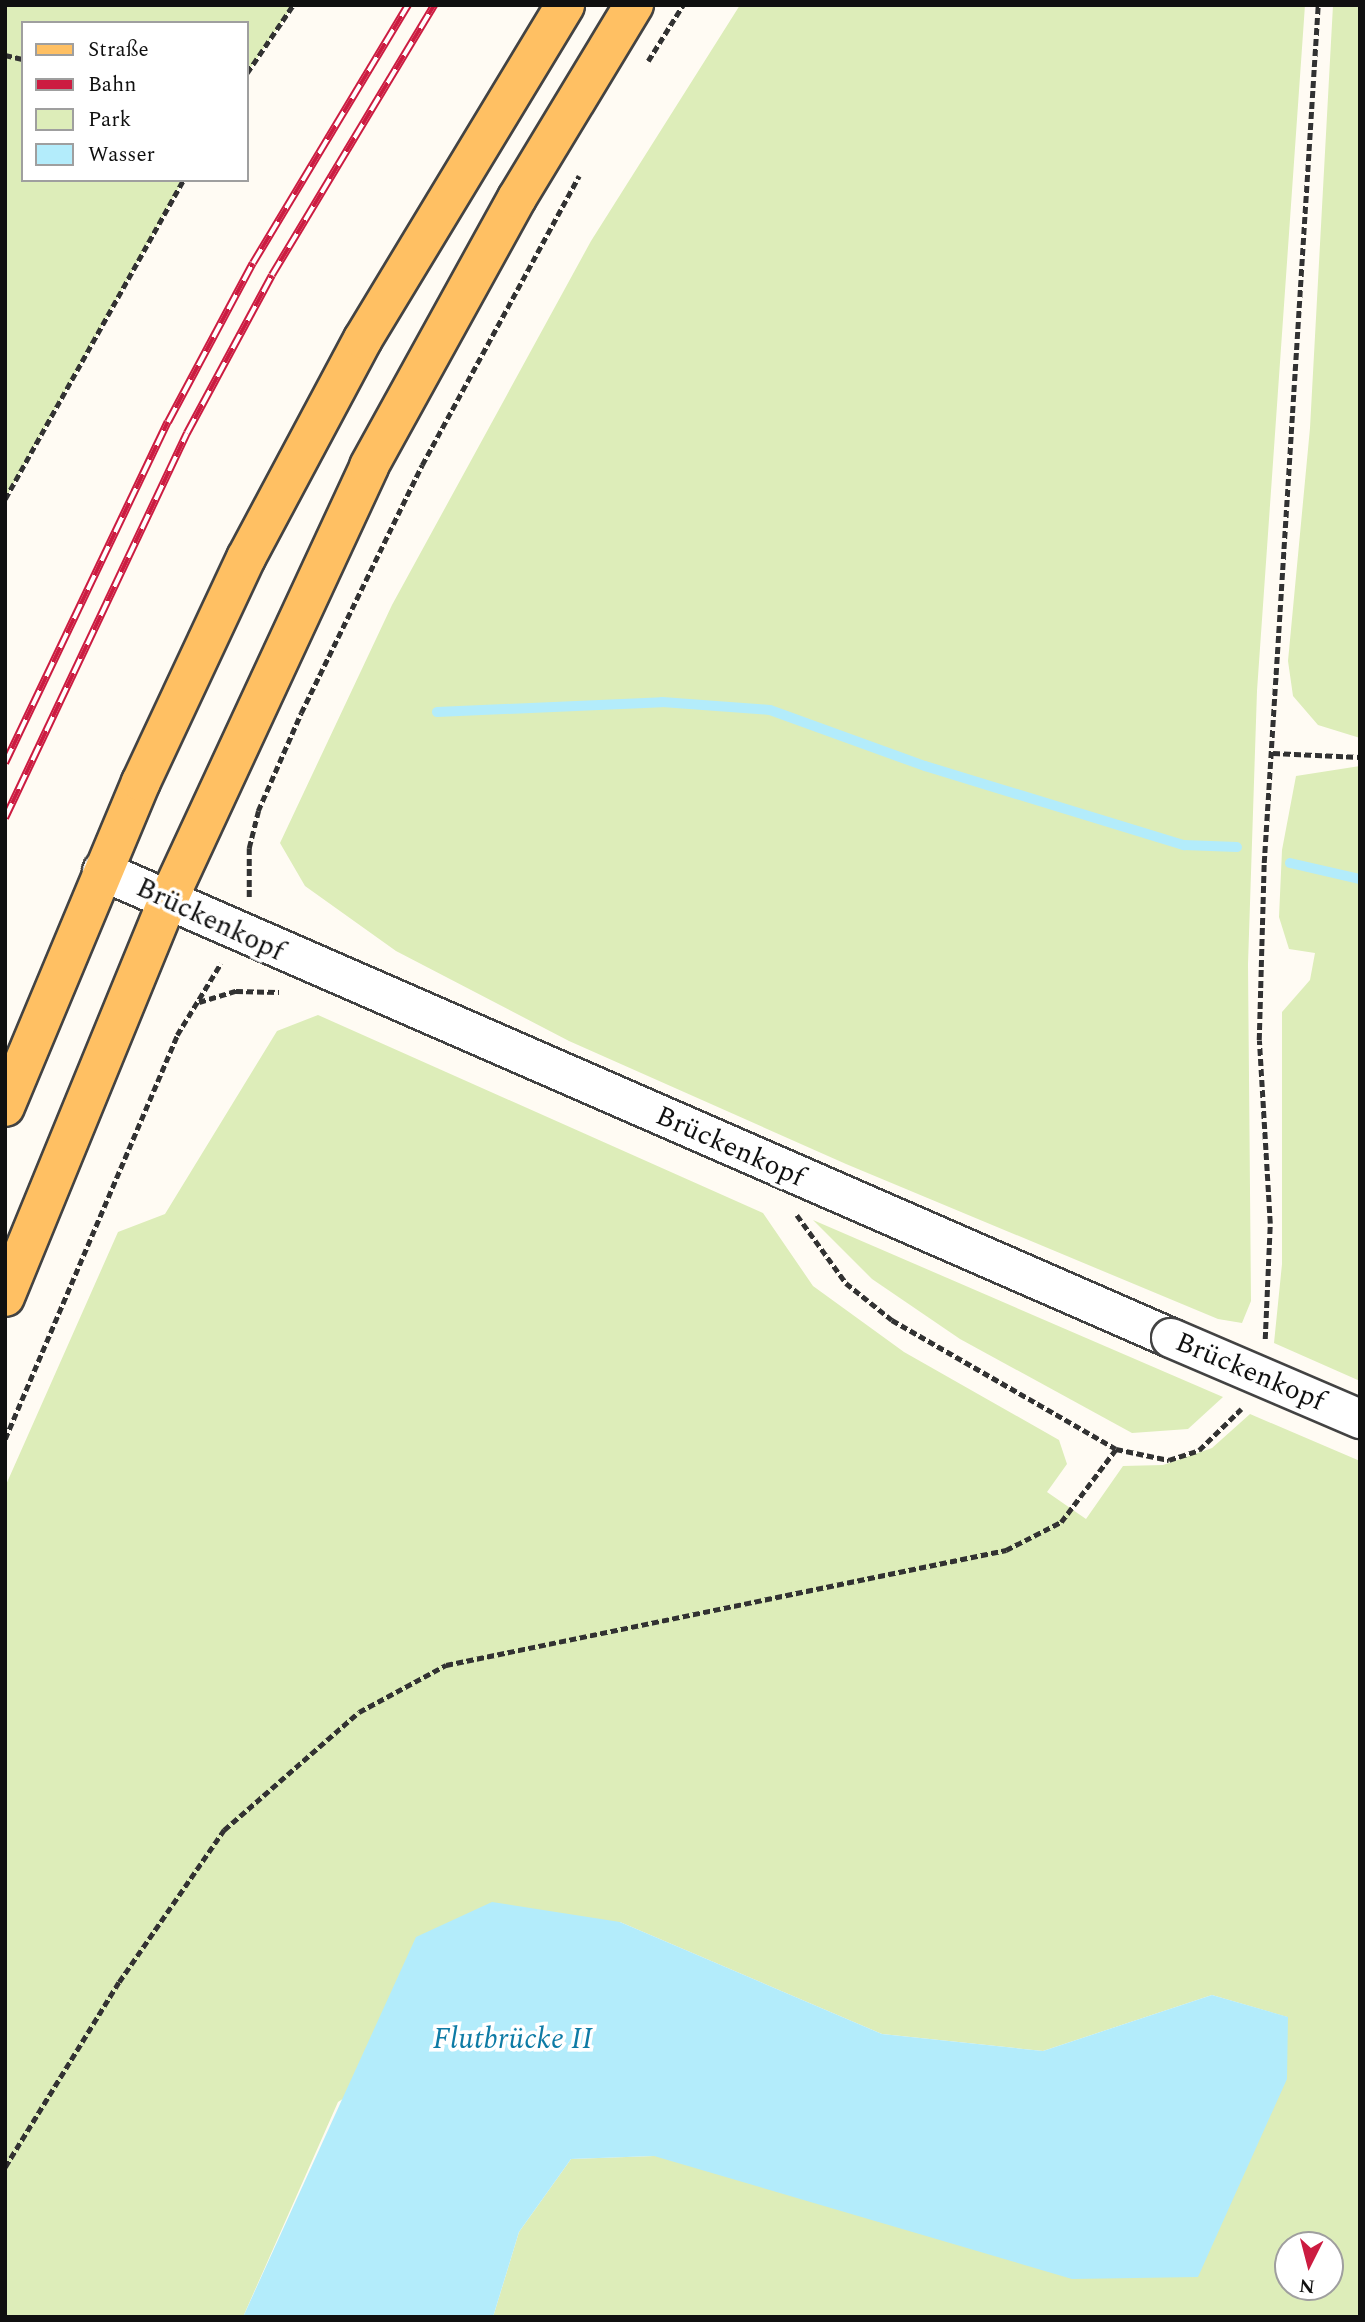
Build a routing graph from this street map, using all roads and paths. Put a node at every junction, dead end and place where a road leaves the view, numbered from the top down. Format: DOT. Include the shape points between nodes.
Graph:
graph roads {
  1 [pos="293,5"];
  2 [pos="565,5"];
  3 [pos="634,5"];
  4 [pos="683,5"];
  5 [pos="1318,5"];
  6 [pos="248,72"];
  7 [pos="640,74"];
  8 [pos="584,167"];
  9 [pos="182,182"];
  10 [pos="5,499"];
  11 [pos="1273,753"];
  12 [pos="1360,757"];
  13 [pos="102,871"];
  14 [pos="168,900"];
  15 [pos="233,933"];
  16 [pos="5,1107"];
  17 [pos="802,1228"];
  18 [pos="5,1297"];
  19 [pos="1264,1348"];
  20 [pos="1242,1407"];
  21 [pos="1360,1419"];
  22 [pos="5,1439"];
  23 [pos="1116,1449"];
  24 [pos="5,2167"];
  1 -- 6 [label="path"];
  2 -- 13 [label="main road" via="464,166 309,438 186,683"];
  3 -- 14 [label="main road" via="517,198 369,467"];
  4 -- 7 [label="path"];
  5 -- 11 [label="path" via="1272,671"];
  8 -- 15 [label="path" via="422,465 301,713 258,811 249,848 252,890"];
  9 -- 10 [label="path"];
  11 -- 12 [label="path"];
  11 -- 19 [label="path" via="1259,1040 1270,1223"];
  13 -- 14 [label="street, Brückenkopf"];
  13 -- 16 [label="main road"];
  14 -- 15 [label="street, Brückenkopf"];
  14 -- 18 [label="main road"];
  15 -- 21 [label="street, Brückenkopf, bridge"];
  15 -- 22 [label="path" via="214,979 177,1035"];
  17 -- 23 [label="path" via="846,1283 892,1320"];
  20 -- 23 [label="path" via="1199,1450 1169,1460"];
  23 -- 24 [label="path" via="1061,1522 1006,1550 446,1665 359,1712 224,1830 119,1982"];
}
